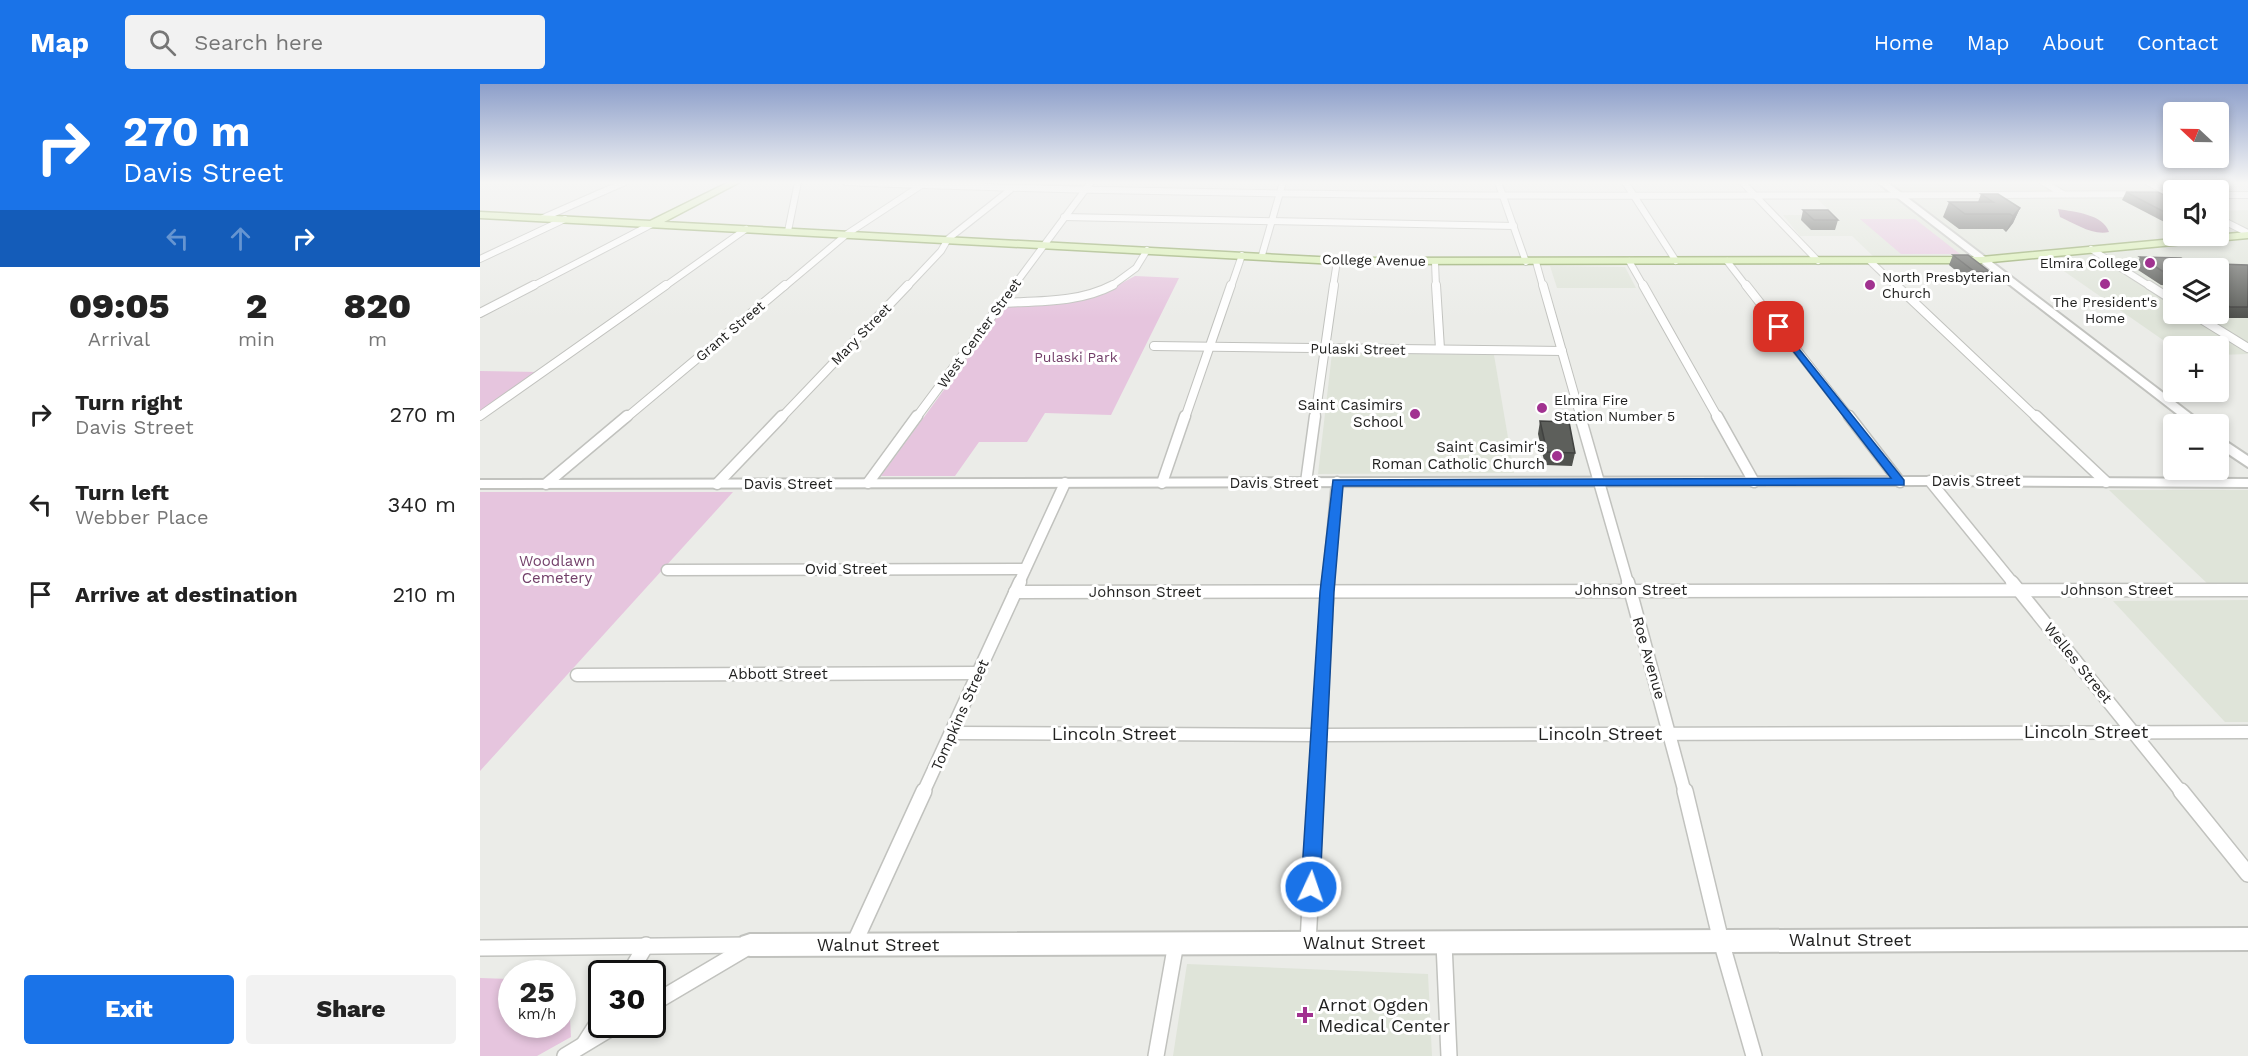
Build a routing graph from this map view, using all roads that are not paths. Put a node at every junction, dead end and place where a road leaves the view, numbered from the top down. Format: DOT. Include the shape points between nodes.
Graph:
graph roads {
  1 [pos="547,227"];
  2 [pos="646,227"];
  3 [pos="715,227"];
  4 [pos="789,227"];
  5 [pos="858,227"];
  6 [pos="963,227"];
  7 [pos="1056,227"];
  8 [pos="1269,227"];
  9 [pos="1515,227"];
  10 [pos="1654,227"];
  11 [pos="1786,227"];
  12 [pos="1939,227"];
  13 [pos="746,229"];
  14 [pos="788,231"];
  15 [pos="848,234"];
  16 [pos="2248,234"];
  17 [pos="948,239"];
  18 [pos="1044,244"];
  19 [pos="2091,249"];
  20 [pos="1147,250"];
  21 [pos="1242,255"];
  22 [pos="1262,255"];
  23 [pos="480,259"];
  24 [pos="1981,260"];
  25 [pos="1337,261"];
  26 [pos="1629,261"];
  27 [pos="1676,261"];
  28 [pos="1727,261"];
  29 [pos="1818,261"];
  30 [pos="1870,261"];
  31 [pos="1435,262"];
  32 [pos="1531,262"];
  33 [pos="2163,294"];
  34 [pos="1001,303"];
  35 [pos="480,313"];
  36 [pos="2209,324"];
  37 [pos="1154,346"];
  38 [pos="1210,347"];
  39 [pos="1326,348"];
  40 [pos="2248,348"];
  41 [pos="1440,349"];
  42 [pos="1562,351"];
  43 [pos="2185,414"];
  44 [pos="480,416"];
  45 [pos="2229,448"];
  46 [pos="2248,463"];
  47 [pos="1599,481"];
  48 [pos="1930,481"];
  49 [pos="1306,482"];
  50 [pos="1754,482"];
  51 [pos="1900,482"];
  52 [pos="2106,482"];
  53 [pos="868,483"];
  54 [pos="1065,483"];
  55 [pos="1162,483"];
  56 [pos="1337,483"];
  57 [pos="2248,483"];
  58 [pos="480,484"];
  59 [pos="546,484"];
  60 [pos="717,484"];
  61 [pos="1025,569"];
  62 [pos="667,570"];
  63 [pos="1630,590"];
  64 [pos="2019,590"];
  65 [pos="2248,590"];
  66 [pos="1015,592"];
  67 [pos="1327,592"];
  68 [pos="978,673"];
  69 [pos="577,675"];
  70 [pos="2133,732"];
  71 [pos="2248,732"];
  72 [pos="951,733"];
  73 [pos="1671,734"];
  74 [pos="1319,735"];
  75 [pos="2248,874"];
  76 [pos="2248,939"];
  77 [pos="1721,940"];
  78 [pos="1176,942"];
  79 [pos="1308,943"];
  80 [pos="1444,943"];
  81 [pos="646,945"];
  82 [pos="750,945"];
  83 [pos="852,946"];
  84 [pos="480,948"];
  85 [pos="637,960"];
  86 [pos="666,996"];
  87 [pos="588,1038"];
  88 [pos="598,1038"];
  89 [pos="580,1051"];
  90 [pos="565,1056"];
  91 [pos="1156,1056"];
  92 [pos="1449,1056"];
  93 [pos="1754,1056"];
  1 -- 23 [label="street"];
  2 -- 35 [label="street"];
  3 -- 13 [label="main road, College Avenue"];
  4 -- 14 [label="street"];
  5 -- 15 [label="street, Grant Street"];
  6 -- 17 [label="street, Mary Street"];
  7 -- 18 [label="street, West Center Street"];
  8 -- 22 [label="street"];
  9 -- 32 [label="street, Roe Avenue"];
  10 -- 27 [label="street"];
  11 -- 29 [label="street"];
  12 -- 24 [label="street"];
  13 -- 14 [label="main road, College Avenue"];
  13 -- 44 [label="street"];
  14 -- 15 [label="main road, College Avenue"];
  15 -- 17 [label="main road, College Avenue"];
  15 -- 59 [label="street, Grant Street"];
  16 -- 19 [label="main road, College Avenue"];
  17 -- 18 [label="main road, College Avenue"];
  17 -- 60 [label="street, Mary Street" via="941,251"];
  18 -- 20 [label="main road, College Avenue"];
  18 -- 34 [label="street, West Center Street"];
  19 -- 24 [label="main road, College Avenue"];
  19 -- 33 [label="street"];
  20 -- 21 [label="main road, College Avenue"];
  20 -- 34 [label="street" via="1133,273 1109,288 1061,300"];
  21 -- 22 [label="main road, College Avenue"];
  21 -- 38 [label="street"];
  22 -- 25 [label="main road, College Avenue"];
  24 -- 30 [label="main road, College Avenue"];
  24 -- 43 [label="street"];
  25 -- 31 [label="main road, College Avenue"];
  25 -- 39 [label="street"];
  26 -- 27 [label="main road, College Avenue"];
  26 -- 32 [label="main road, College Avenue"];
  26 -- 50 [label="street"];
  27 -- 28 [label="main road, College Avenue"];
  28 -- 29 [label="main road, College Avenue"];
  28 -- 51 [label="street"];
  29 -- 30 [label="main road, College Avenue"];
  30 -- 52 [label="street"];
  31 -- 32 [label="main road, College Avenue"];
  31 -- 41 [label="street"];
  32 -- 42 [label="street, Roe Avenue"];
  34 -- 53 [label="street, West Center Street"];
  36 -- 40 [label="street"];
  37 -- 38 [label="street, Pulaski Street"];
  38 -- 39 [label="street, Pulaski Street"];
  38 -- 55 [label="street"];
  39 -- 41 [label="street, Pulaski Street"];
  39 -- 49 [label="street"];
  41 -- 42 [label="street, Pulaski Street"];
  42 -- 47 [label="street, Roe Avenue"];
  45 -- 46 [label="street"];
  47 -- 50 [label="street, Davis Street"];
  47 -- 56 [label="street, Davis Street"];
  47 -- 63 [label="street, Roe Avenue"];
  48 -- 51 [label="street, Davis Street"];
  48 -- 52 [label="street, Davis Street"];
  48 -- 64 [label="street, Welles Street"];
  49 -- 55 [label="street, Davis Street"];
  49 -- 56 [label="street, Davis Street"];
  50 -- 51 [label="street, Davis Street"];
  52 -- 57 [label="street, Davis Street"];
  53 -- 54 [label="street, Davis Street"];
  53 -- 60 [label="street, Davis Street"];
  54 -- 55 [label="street, Davis Street"];
  54 -- 61 [label="street, Tompkins Street"];
  56 -- 67 [label="street"];
  58 -- 59 [label="street, Davis Street"];
  59 -- 60 [label="street, Davis Street"];
  61 -- 62 [label="street, Ovid Street"];
  61 -- 66 [label="street, Tompkins Street"];
  63 -- 64 [label="street, Johnson Street"];
  63 -- 67 [label="street, Johnson Street"];
  63 -- 73 [label="street, Roe Avenue"];
  64 -- 65 [label="street, Johnson Street"];
  64 -- 70 [label="street, Welles Street"];
  66 -- 67 [label="street, Johnson Street"];
  66 -- 68 [label="street, Tompkins Street"];
  67 -- 74 [label="street"];
  68 -- 69 [label="street, Abbott Street"];
  68 -- 72 [label="street, Tompkins Street"];
  70 -- 71 [label="street, Lincoln Street"];
  70 -- 73 [label="street, Lincoln Street"];
  70 -- 75 [label="street, Welles Street"];
  72 -- 74 [label="street, Lincoln Street"];
  72 -- 83 [label="street, Tompkins Street"];
  73 -- 74 [label="street, Lincoln Street"];
  73 -- 77 [label="street, Roe Avenue"];
  74 -- 79 [label="street"];
  76 -- 77 [label="street, Walnut Street"];
  77 -- 80 [label="street, Walnut Street"];
  77 -- 93 [label="street, Roe Avenue"];
  78 -- 79 [label="street, Walnut Street"];
  78 -- 83 [label="street, Walnut Street"];
  78 -- 91 [label="street"];
  79 -- 80 [label="street, Walnut Street"];
  80 -- 92 [label="street"];
  81 -- 82 [label="street, Walnut Street"];
  81 -- 84 [label="street, Walnut Street"];
  81 -- 85 [label="street"];
  82 -- 83 [label="street, Walnut Street"];
  82 -- 86 [label="street"];
  87 -- 89 [label="street"];
  88 -- 89 [label="street"];
  89 -- 90 [label="street"];
}
